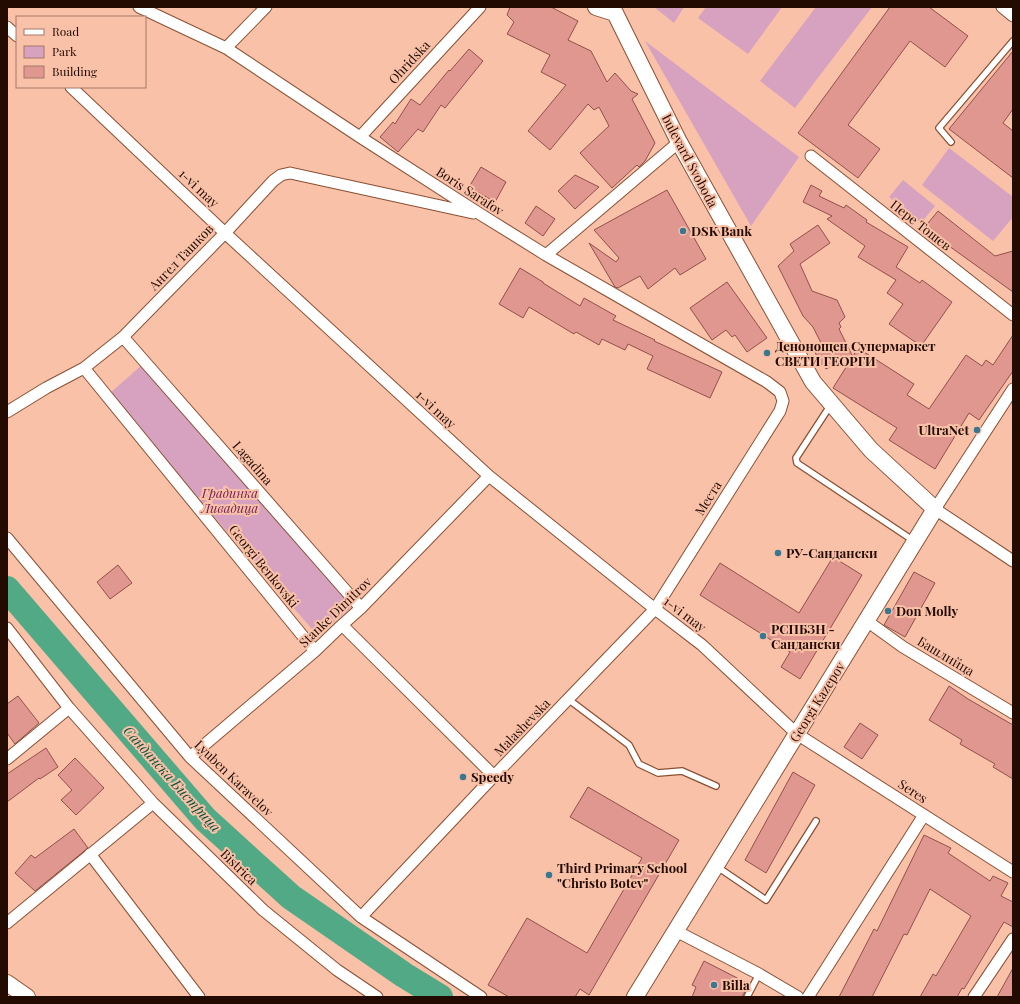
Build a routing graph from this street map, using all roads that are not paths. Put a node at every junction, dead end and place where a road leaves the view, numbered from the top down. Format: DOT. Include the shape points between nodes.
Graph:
graph roads {
  1 [pos="139,7"];
  2 [pos="266,7"];
  3 [pos="480,7"];
  4 [pos="596,7"];
  5 [pos="1002,7"];
  6 [pos="613,10"];
  7 [pos="1013,16"];
  8 [pos="7,26"];
  9 [pos="16,35"];
  10 [pos="1013,41"];
  11 [pos="226,48"];
  12 [pos="72,88"];
  13 [pos="360,137"];
  14 [pos="679,142"];
  15 [pos="951,142"];
  16 [pos="811,156"];
  17 [pos="480,214"];
  18 [pos="225,232"];
  19 [pos="546,255"];
  20 [pos="1013,315"];
  21 [pos="123,337"];
  22 [pos="84,368"];
  23 [pos="1013,389"];
  24 [pos="783,401"];
  25 [pos="832,404"];
  26 [pos="7,412"];
  27 [pos="489,476"];
  28 [pos="936,509"];
  29 [pos="7,538"];
  30 [pos="915,542"];
  31 [pos="1013,562"];
  32 [pos="361,608"];
  33 [pos="655,609"];
  34 [pos="867,620"];
  35 [pos="342,625"];
  36 [pos="7,628"];
  37 [pos="315,651"];
  38 [pos="568,699"];
  39 [pos="69,708"];
  40 [pos="1013,713"];
  41 [pos="797,734"];
  42 [pos="190,757"];
  43 [pos="7,759"];
  44 [pos="494,776"];
  45 [pos="716,786"];
  46 [pos="153,803"];
  47 [pos="924,815"];
  48 [pos="816,821"];
  49 [pos="90,854"];
  50 [pos="716,866"];
  51 [pos="1013,872"];
  52 [pos="361,917"];
  53 [pos="7,923"];
  54 [pos="676,931"];
  55 [pos="1013,939"];
  56 [pos="759,974"];
  57 [pos="7,983"];
  58 [pos="27,997"];
  59 [pos="199,997"];
  60 [pos="377,997"];
  61 [pos="481,997"];
  62 [pos="635,997"];
  63 [pos="747,997"];
  64 [pos="798,997"];
  65 [pos="808,997"];
  66 [pos="974,997"];
  1 -- 11 [label="street, Boris Sarafov"];
  2 -- 11 [label="street"];
  3 -- 13 [label="street, Ohridska"];
  4 -- 6 [label="street, bulevard Svoboda"];
  5 -- 7 [label="street"];
  6 -- 14 [label="street, bulevard Svoboda"];
  8 -- 9 [label="street"];
  10 -- 15 [label="lane" via="939,128"];
  11 -- 13 [label="street, Boris Sarafov"];
  12 -- 18 [label="street, 1-vi may"];
  13 -- 17 [label="street, Boris Sarafov"];
  14 -- 19 [label="street"];
  14 -- 25 [label="street, bulevard Svoboda" via="813,382"];
  16 -- 20 [label="street, Пере Тошев"];
  17 -- 18 [label="street, Ангел Ташков" via="290,173 281,175 273,181"];
  17 -- 19 [label="street, Boris Sarafov"];
  18 -- 21 [label="street, Ангел Ташков"];
  18 -- 27 [label="street, 1-vi may"];
  19 -- 24 [label="street, Boris Sarafov" via="767,382 780,392"];
  21 -- 22 [label="street, Ангел Ташков"];
  21 -- 32 [label="street, Lagadina"];
  22 -- 26 [label="street, Ангел Ташков"];
  22 -- 37 [label="street, Georgi Benkovski"];
  23 -- 28 [label="street, Georgi Kazepov"];
  24 -- 33 [label="street, Места" via="780,412"];
  25 -- 28 [label="street, bulevard Svoboda" via="872,450"];
  25 -- 30 [label="lane" via="796,458 797,463"];
  27 -- 32 [label="street, Stanke Dimitrov"];
  27 -- 33 [label="street, 1-vi may"];
  28 -- 30 [label="street, Georgi Kazepov"];
  28 -- 31 [label="street"];
  29 -- 42 [label="street, Lyuben Karavelov"];
  30 -- 34 [label="street, Georgi Kazepov"];
  32 -- 35 [label="street, Stanke Dimitrov"];
  33 -- 38 [label="street, Malashevska"];
  33 -- 41 [label="street, 1-vi may" via="702,645"];
  34 -- 40 [label="street, Башлийца" via="903,647"];
  34 -- 41 [label="street, Georgi Kazepov"];
  35 -- 37 [label="street, Stanke Dimitrov"];
  35 -- 44 [label="street"];
  36 -- 39 [label="street, Bistrica"];
  37 -- 42 [label="street, Stanke Dimitrov"];
  38 -- 44 [label="street, Malashevska"];
  38 -- 45 [label="lane" via="629,745 639,764 658,773 682,771"];
  39 -- 43 [label="street"];
  39 -- 46 [label="street, Bistrica"];
  41 -- 47 [label="street, Seres"];
  41 -- 50 [label="street, Georgi Kazepov"];
  42 -- 52 [label="street, Lyuben Karavelov"];
  44 -- 52 [label="street, Malashevska"];
  46 -- 49 [label="street"];
  46 -- 60 [label="street, Bistrica" via="263,910 337,970"];
  47 -- 51 [label="street, Seres"];
  47 -- 65 [label="street"];
  48 -- 50 [label="lane" via="766,900"];
  49 -- 53 [label="street"];
  49 -- 59 [label="street"];
  50 -- 54 [label="street, Georgi Kazepov"];
  52 -- 61 [label="street, Lyuben Karavelov"];
  54 -- 56 [label="street"];
  54 -- 62 [label="street, Georgi Kazepov"];
  55 -- 66 [label="street"];
  56 -- 63 [label="lane"];
  56 -- 64 [label="street"];
  57 -- 58 [label="street"];
}
